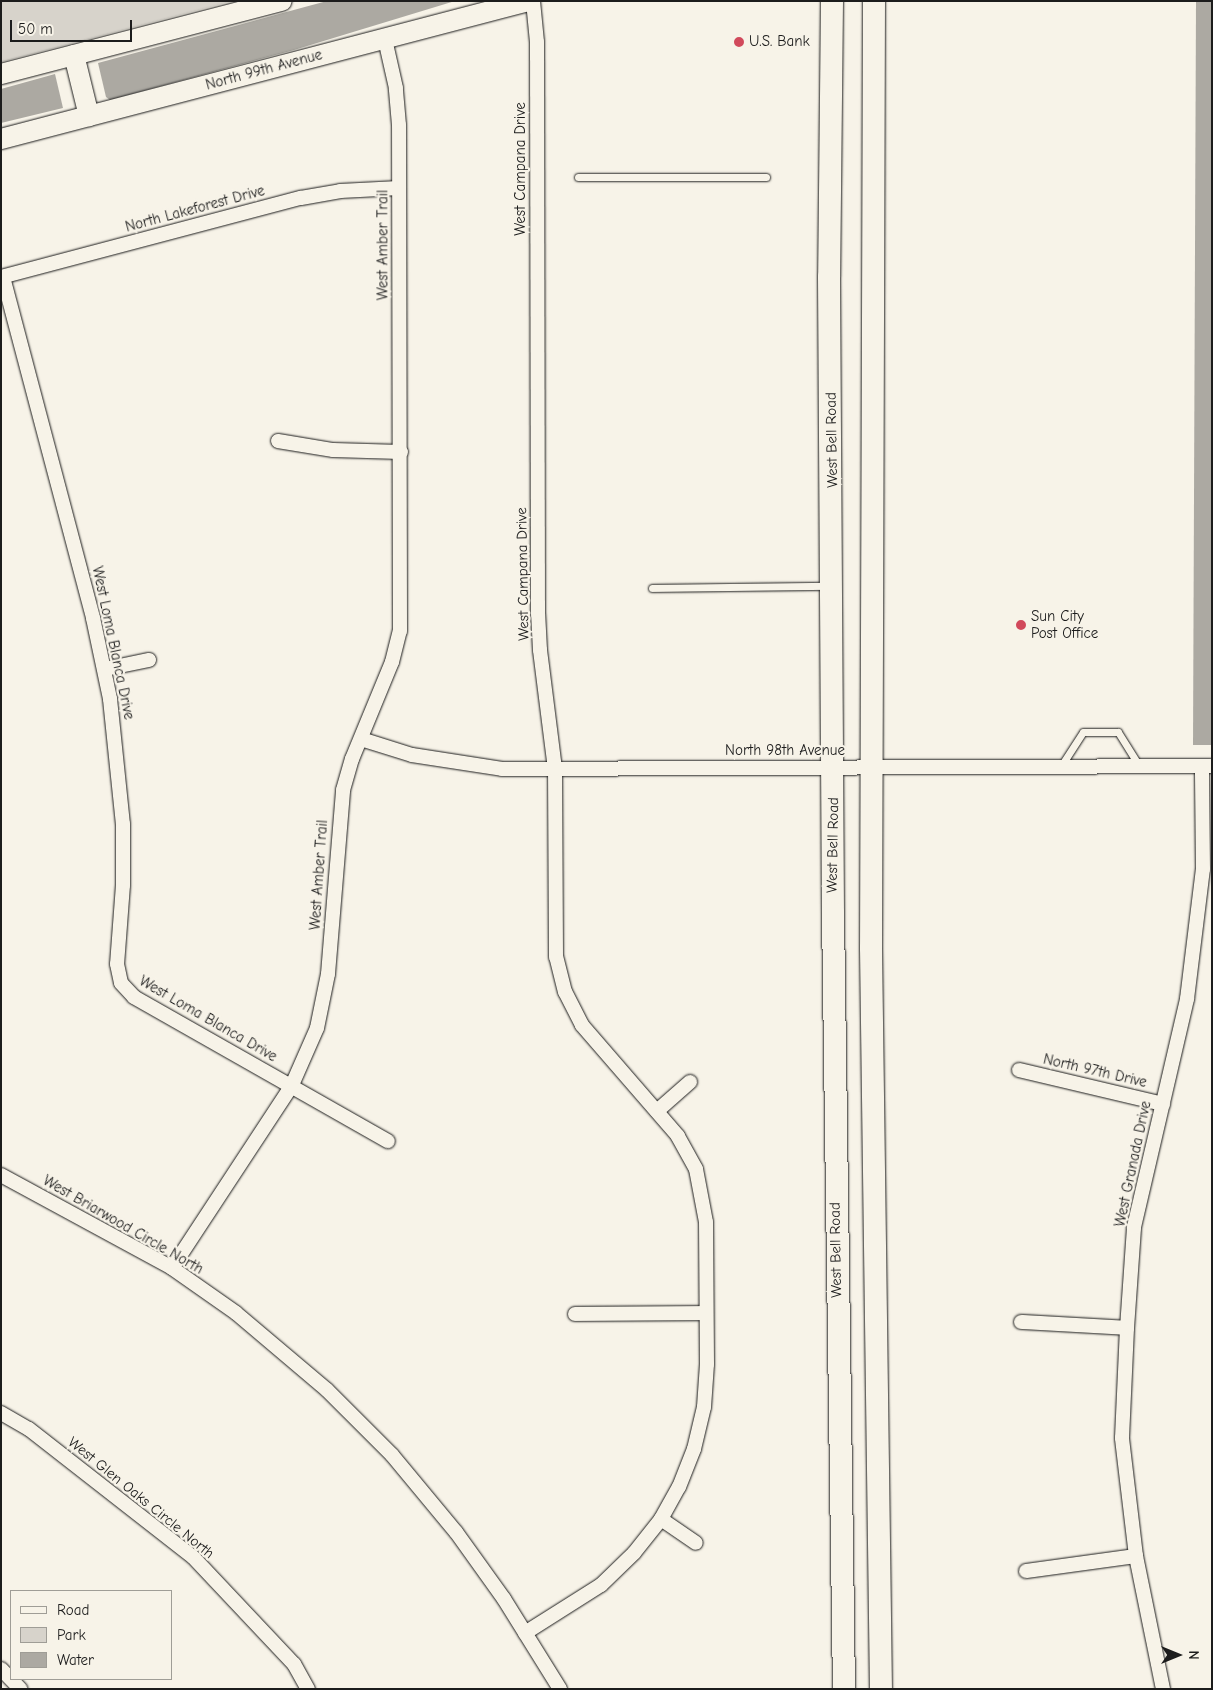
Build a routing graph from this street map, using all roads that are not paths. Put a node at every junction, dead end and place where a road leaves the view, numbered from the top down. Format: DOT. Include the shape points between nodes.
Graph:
graph roads {
  1 [pos="282,1"];
  2 [pos="528,1"];
  3 [pos="533,1"];
  4 [pos="832,1"];
  5 [pos="874,1"];
  6 [pos="385,38"];
  7 [pos="74,55"];
  8 [pos="1,74"];
  9 [pos="89,116"];
  10 [pos="1,139"];
  11 [pos="578,177"];
  12 [pos="766,177"];
  13 [pos="399,188"];
  14 [pos="2,277"];
  15 [pos="278,440"];
  16 [pos="400,452"];
  17 [pos="833,586"];
  18 [pos="652,588"];
  19 [pos="149,660"];
  20 [pos="105,669"];
  21 [pos="361,739"];
  22 [pos="870,766"];
  23 [pos="1061,766"];
  24 [pos="1140,766"];
  25 [pos="1207,766"];
  26 [pos="834,767"];
  27 [pos="555,769"];
  28 [pos="1019,1070"];
  29 [pos="690,1082"];
  30 [pos="292,1085"];
  31 [pos="1163,1104"];
  32 [pos="657,1111"];
  33 [pos="388,1141"];
  34 [pos="1,1175"];
  35 [pos="172,1268"];
  36 [pos="706,1313"];
  37 [pos="575,1314"];
  38 [pos="1021,1322"];
  39 [pos="1127,1328"];
  40 [pos="1,1413"];
  41 [pos="660,1519"];
  42 [pos="696,1543"];
  43 [pos="1136,1556"];
  44 [pos="1026,1571"];
  45 [pos="525,1633"];
  46 [pos="1,1669"];
  47 [pos="10,1678"];
  48 [pos="308,1689"];
  49 [pos="560,1689"];
  50 [pos="844,1689"];
  51 [pos="881,1689"];
  52 [pos="1163,1689"];
  1 -- 7 [label="main road"];
  2 -- 6 [label="main road, North 99th Avenue"];
  3 -- 27 [label="street, West Campana Drive" via="537,42 538,614"];
  4 -- 17 [label="main road, West Bell Road" via="829,276"];
  5 -- 22 [label="main road"];
  6 -- 9 [label="main road, North 99th Avenue"];
  6 -- 13 [label="street, West Amber Trail" via="398,106"];
  7 -- 8 [label="main road"];
  7 -- 9 [label="main road"];
  9 -- 10 [label="main road, North 99th Avenue"];
  11 -- 12 [label="lane"];
  13 -- 14 [label="street, North Lakeforest Drive" via="340,190 301,198"];
  13 -- 16 [label="street, West Amber Trail"];
  14 -- 20 [label="street, West Loma Blanca Drive"];
  15 -- 16 [label="street" via="333,450"];
  16 -- 21 [label="street, West Amber Trail" via="400,631 392,662"];
  17 -- 18 [label="lane"];
  17 -- 26 [label="main road, West Bell Road"];
  19 -- 20 [label="street"];
  20 -- 30 [label="street, West Loma Blanca Drive" via="122,793 123,885 117,964 121,983 134,997"];
  21 -- 27 [label="street, North 98th Avenue" via="412,755 502,769"];
  21 -- 30 [label="street, West Amber Trail" via="347,773 340,807 326,992 310,1046"];
  22 -- 23 [label="street, North 98th Avenue"];
  22 -- 26 [label="street, North 98th Avenue"];
  22 -- 51 [label="main road"];
  23 -- 24 [label="street, North 98th Avenue"];
  23 -- 24 [label="lane" via="1083,732 1118,732"];
  24 -- 25 [label="street, North 98th Avenue"];
  25 -- 31 [label="street, West Granada Drive" via="1203,869 1187,999"];
  26 -- 27 [label="street, North 98th Avenue"];
  26 -- 50 [label="main road, West Bell Road" via="835,1243"];
  27 -- 32 [label="street, West Campana Drive" via="556,941 564,992 593,1040"];
  28 -- 31 [label="street, North 97th Drive"];
  29 -- 32 [label="street"];
  30 -- 33 [label="street, West Loma Blanca Drive"];
  30 -- 35 [label="street, West Amber Trail"];
  31 -- 39 [label="street, West Granada Drive" via="1134,1227"];
  32 -- 36 [label="street, West Campana Drive" via="688,1152 701,1185 706,1222"];
  34 -- 35 [label="street, West Briarwood Circle North"];
  35 -- 45 [label="street, West Briarwood Circle North" via="265,1336 362,1424 456,1532"];
  36 -- 37 [label="street"];
  36 -- 41 [label="street, West Campana Drive" via="706,1386 700,1427 688,1468"];
  38 -- 39 [label="street"];
  39 -- 43 [label="street, West Granada Drive" via="1122,1438"];
  40 -- 48 [label="street, West Glen Oaks Circle North" via="29,1428 193,1557 294,1664"];
  41 -- 42 [label="street"];
  41 -- 45 [label="street, West Campana Drive" via="634,1553 601,1585"];
  43 -- 44 [label="street"];
  43 -- 52 [label="street, West Granada Drive"];
  45 -- 49 [label="street, West Briarwood Circle North"];
  46 -- 47 [label="street"];
}
